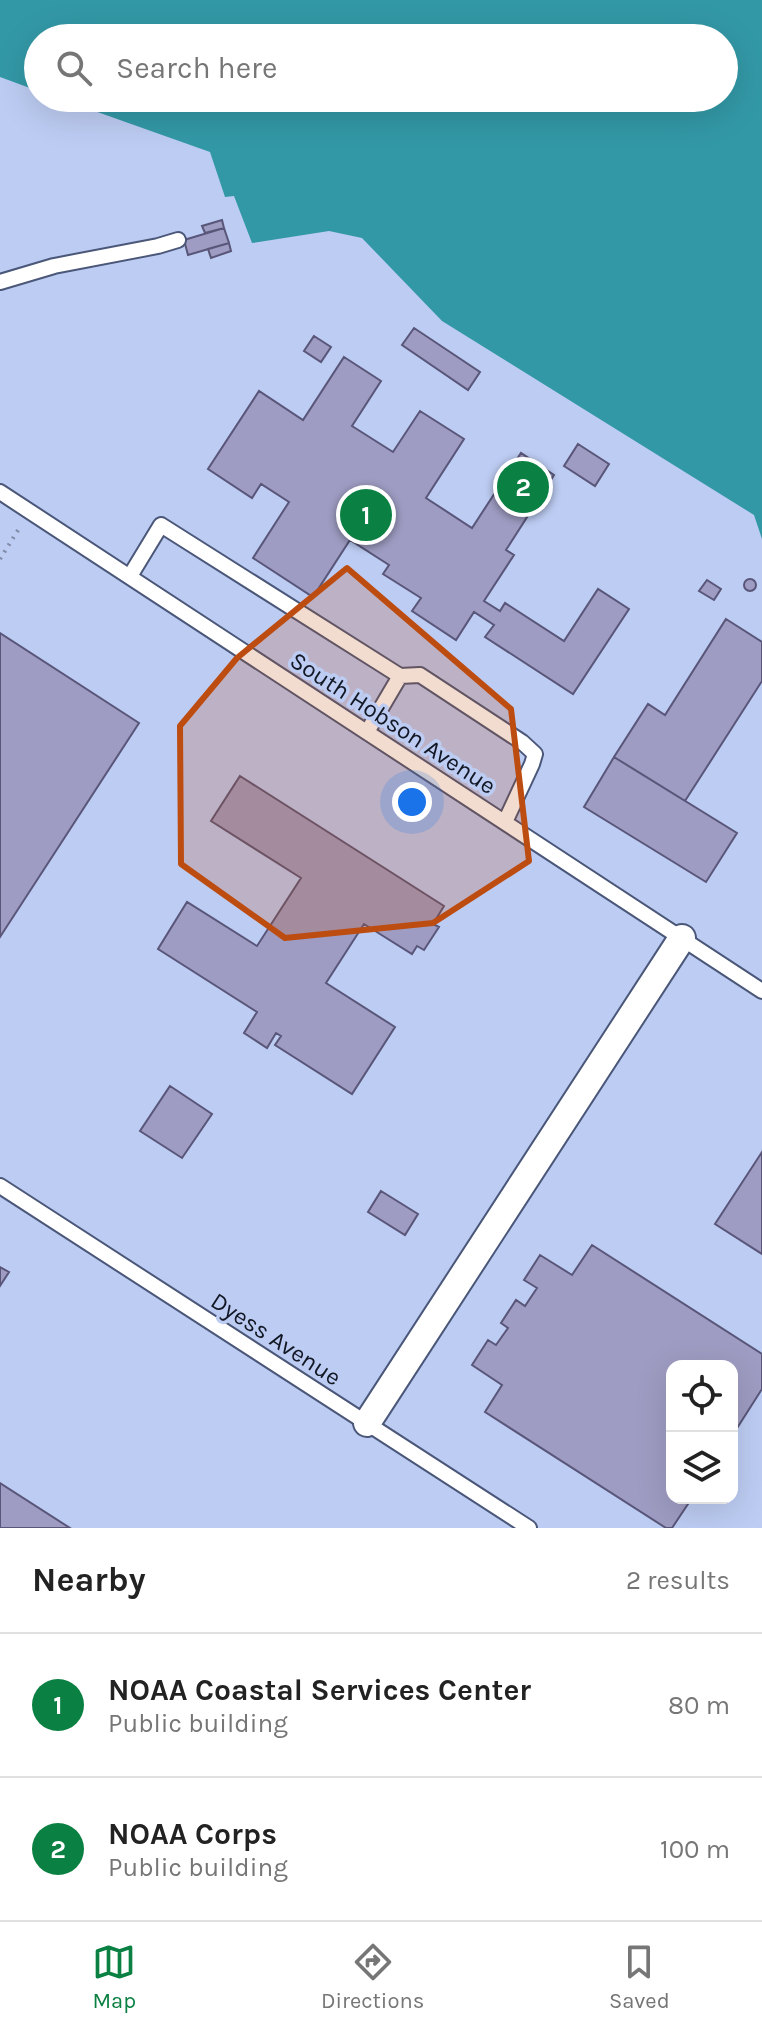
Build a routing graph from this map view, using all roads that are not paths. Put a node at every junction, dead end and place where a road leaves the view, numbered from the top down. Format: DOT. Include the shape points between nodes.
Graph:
graph roads {
  1 [pos="178,240"];
  2 [pos="0,282"];
  3 [pos="0,492"];
  4 [pos="130,576"];
  5 [pos="400,676"];
  6 [pos="367,732"];
  7 [pos="505,822"];
  8 [pos="682,938"];
  9 [pos="762,991"];
  10 [pos="0,1186"];
  11 [pos="367,1423"];
  12 [pos="529,1528"];
  1 -- 2 [label="lane"];
  3 -- 4 [label="lane, South Hobson Avenue"];
  4 -- 5 [label="lane" via="161,525"];
  4 -- 6 [label="lane, South Hobson Avenue"];
  5 -- 6 [label="lane"];
  5 -- 7 [label="lane" via="420,675 535,754"];
  6 -- 7 [label="lane, South Hobson Avenue"];
  7 -- 8 [label="lane, South Hobson Avenue"];
  8 -- 9 [label="lane, South Hobson Avenue"];
  8 -- 11 [label="street"];
  10 -- 11 [label="lane, Dyess Avenue"];
  11 -- 12 [label="lane, Dyess Avenue"];
}
